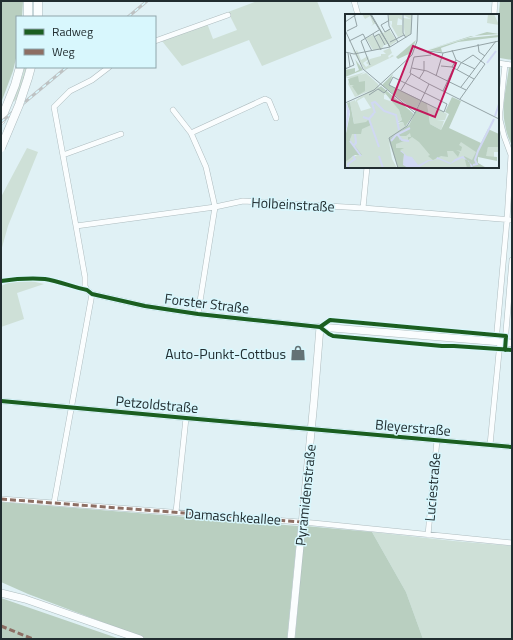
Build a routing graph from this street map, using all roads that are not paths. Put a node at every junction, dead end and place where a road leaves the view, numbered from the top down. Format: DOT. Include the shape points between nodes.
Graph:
graph roads {
  1 [pos="28,1"];
  2 [pos="38,1"];
  3 [pos="354,1"];
  4 [pos="496,1"];
  5 [pos="358,14"];
  6 [pos="494,14"];
  7 [pos="228,15"];
  8 [pos="28,16"];
  9 [pos="38,16"];
  10 [pos="156,41"];
  11 [pos="499,63"];
  12 [pos="505,64"];
  13 [pos="512,65"];
  14 [pos="31,68"];
  15 [pos="108,68"];
  16 [pos="19,70"];
  17 [pos="173,110"];
  18 [pos="276,118"];
  19 [pos="1,120"];
  20 [pos="191,133"];
  21 [pos="121,134"];
  22 [pos="1,148"];
  23 [pos="63,155"];
  24 [pos="367,168"];
  25 [pos="215,207"];
  26 [pos="363,208"];
  27 [pos="510,220"];
  28 [pos="76,226"];
  29 [pos="512,260"];
  30 [pos="92,294"];
  31 [pos="198,314"];
  32 [pos="320,326"];
  33 [pos="503,342"];
  34 [pos="1,400"];
  35 [pos="71,407"];
  36 [pos="186,418"];
  37 [pos="311,429"];
  38 [pos="436,440"];
  39 [pos="490,445"];
  40 [pos="512,447"];
  41 [pos="1,499"];
  42 [pos="54,503"];
  43 [pos="176,512"];
  44 [pos="302,522"];
  45 [pos="428,535"];
  46 [pos="512,543"];
  47 [pos="1,588"];
  48 [pos="1,593"];
  49 [pos="25,599"];
  50 [pos="140,639"];
  51 [pos="291,639"];
  1 -- 8 [label="main road"];
  2 -- 9 [label="main road"];
  3 -- 5 [label="street"];
  4 -- 6 [label="street"];
  7 -- 10 [label="street"];
  11 -- 12 [label="street"];
  12 -- 13 [label="street"];
  12 -- 27 [label="street" via="500,120 511,156"];
  14 -- 22 [label="main road, bridge" via="22,99"];
  15 -- 23 [label="street" via="92,80 70,91 54,106"];
  16 -- 19 [label="main road"];
  17 -- 20 [label="street"];
  18 -- 20 [label="street" via="269,101 265,99"];
  20 -- 25 [label="street" via="206,168"];
  21 -- 23 [label="street"];
  23 -- 28 [label="street"];
  24 -- 26 [label="street"];
  25 -- 26 [label="street, Holbeinstraße" via="243,201"];
  25 -- 28 [label="street, Holbeinstraße"];
  25 -- 31 [label="street"];
  26 -- 27 [label="street, Holbeinstraße"];
  27 -- 33 [label="street"];
  28 -- 30 [label="street" via="85,286"];
  29 -- 33 [label="street"];
  30 -- 31 [label="street, Forster Straße"];
  30 -- 35 [label="street"];
  31 -- 32 [label="street, Forster Straße"];
  32 -- 33 [label="main road, Forster Straße"];
  32 -- 37 [label="main road, Pyramidenstraße"];
  33 -- 39 [label="street"];
  34 -- 35 [label="street, Petzoldstraße"];
  35 -- 36 [label="street, Petzoldstraße"];
  35 -- 42 [label="street"];
  36 -- 37 [label="street, Petzoldstraße"];
  36 -- 43 [label="street"];
  37 -- 38 [label="street, Bleyerstraße"];
  37 -- 44 [label="main road, Pyramidenstraße"];
  38 -- 39 [label="street, Bleyerstraße"];
  38 -- 45 [label="street, Luciestraße"];
  39 -- 40 [label="street, Bleyerstraße"];
  41 -- 42 [label="street, Damaschkeallee"];
  42 -- 43 [label="street, Damaschkeallee"];
  43 -- 44 [label="street, Damaschkeallee"];
  44 -- 45 [label="street, Damaschkeallee"];
  44 -- 51 [label="main road, Pyramidenstraße"];
  45 -- 46 [label="street, Damaschkeallee"];
  47 -- 49 [label="main road"];
  48 -- 49 [label="main road"];
  49 -- 50 [label="main road"];
}
